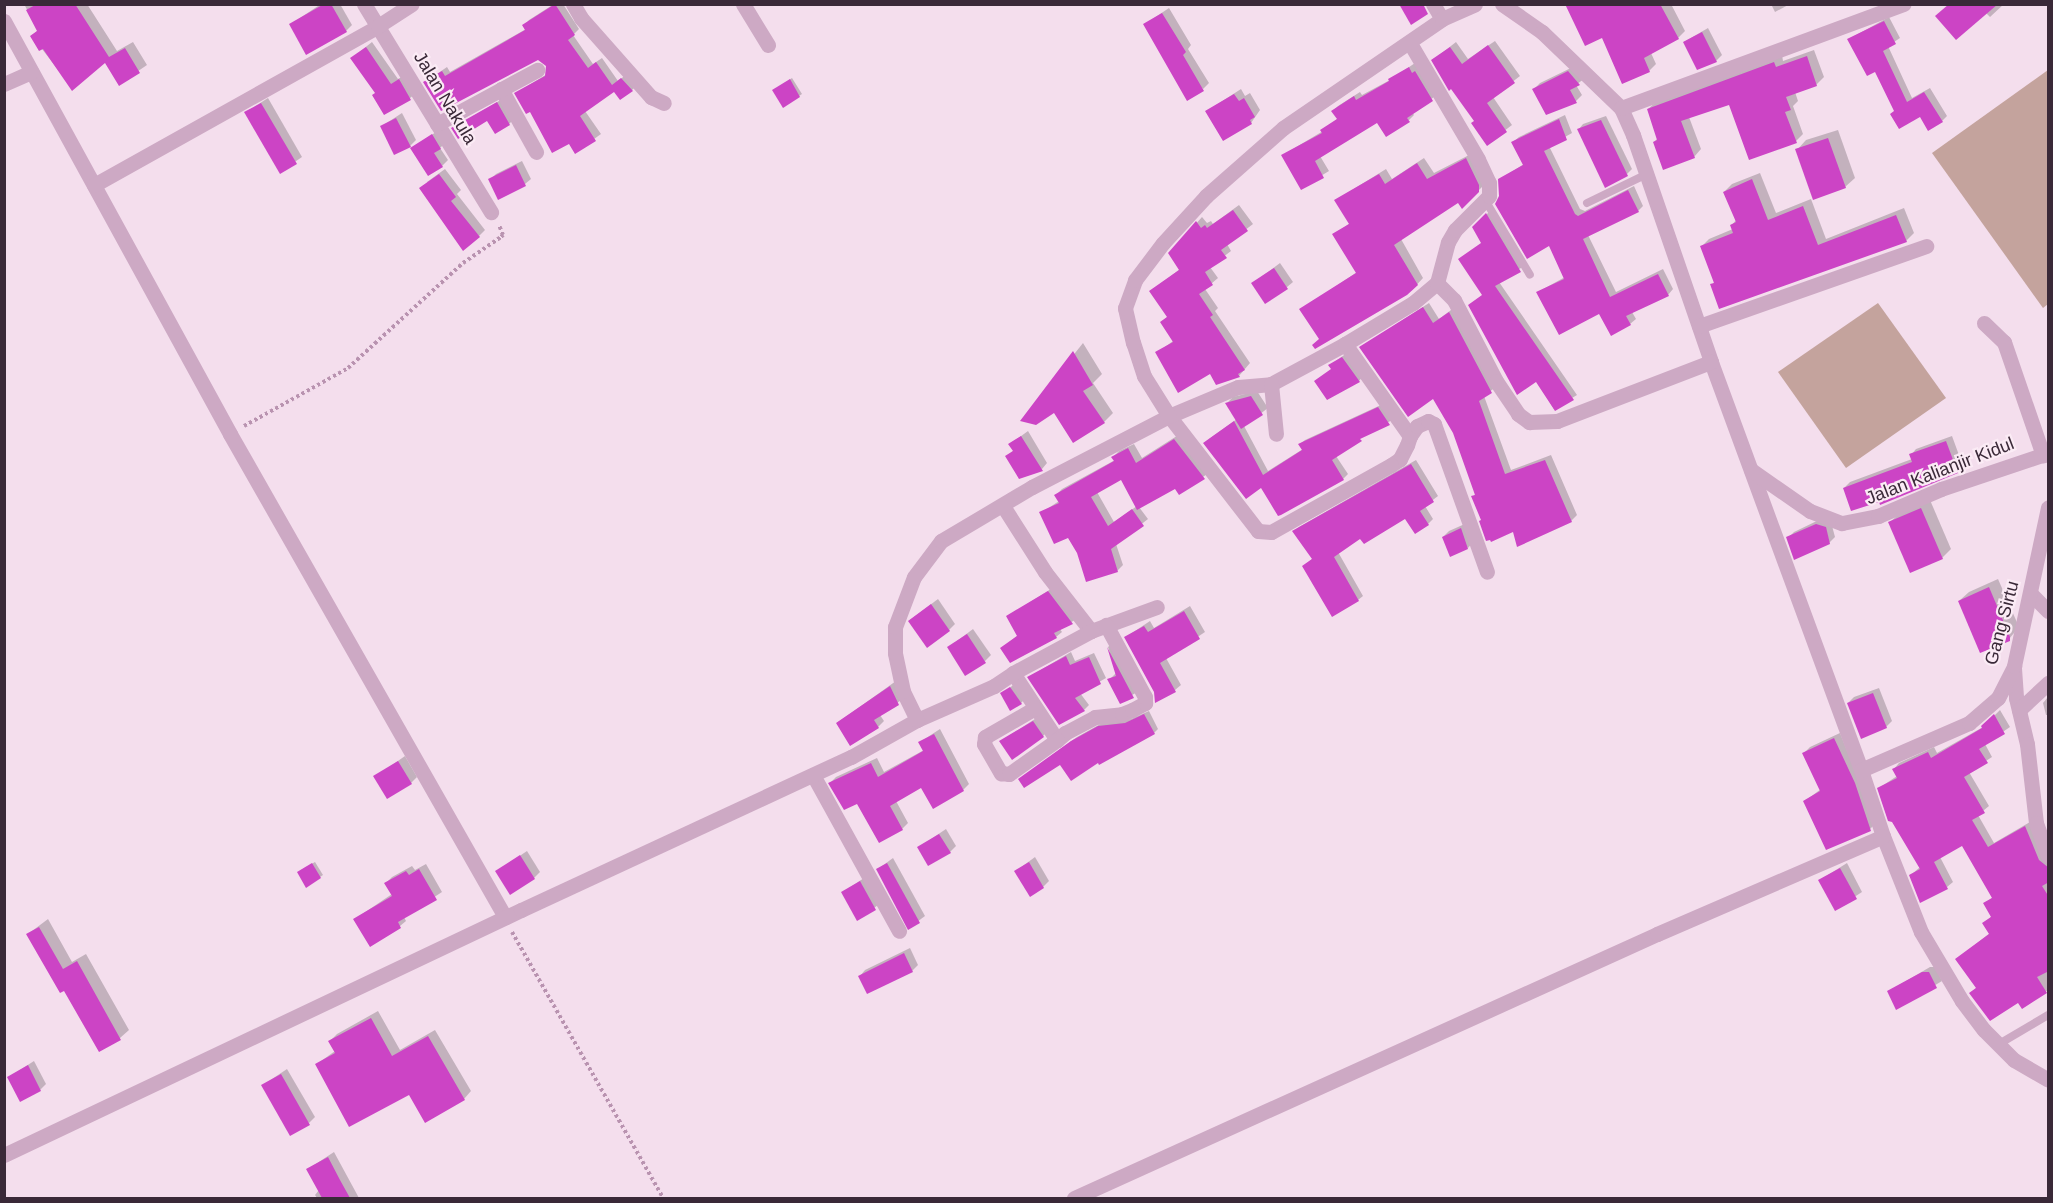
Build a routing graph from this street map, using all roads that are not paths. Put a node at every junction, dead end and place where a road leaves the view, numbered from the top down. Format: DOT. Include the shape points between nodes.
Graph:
graph roads {
  1 [pos="364,4"];
  2 [pos="412,4"];
  3 [pos="573,4"];
  4 [pos="743,4"];
  5 [pos="1433,4"];
  6 [pos="1475,4"];
  7 [pos="1502,4"];
  8 [pos="1903,4"];
  9 [pos="1442,19"];
  10 [pos="4,21"];
  11 [pos="378,26"];
  12 [pos="1410,43"];
  13 [pos="768,45"];
  14 [pos="537,70"];
  15 [pos="31,72"];
  16 [pos="4,84"];
  17 [pos="501,89"];
  18 [pos="664,103"];
  19 [pos="1621,108"];
  20 [pos="437,124"];
  21 [pos="536,152"];
  22 [pos="1647,174"];
  23 [pos="94,185"];
  24 [pos="1485,200"];
  25 [pos="1587,203"];
  26 [pos="491,212"];
  27 [pos="1926,246"];
  28 [pos="1530,275"];
  29 [pos="1437,283"];
  30 [pos="1984,323"];
  31 [pos="1699,326"];
  32 [pos="1345,344"];
  33 [pos="1711,362"];
  34 [pos="1271,384"];
  35 [pos="1169,416"];
  36 [pos="1276,434"];
  37 [pos="1410,436"];
  38 [pos="2046,454"];
  39 [pos="1751,470"];
  40 [pos="1003,506"];
  41 [pos="2049,508"];
  42 [pos="1487,572"];
  43 [pos="2031,594"];
  44 [pos="1157,607"];
  45 [pos="2049,611"];
  46 [pos="1106,625"];
  47 [pos="1091,631"];
  48 [pos="2014,666"];
  49 [pos="1012,673"];
  50 [pos="2049,682"];
  51 [pos="1035,708"];
  52 [pos="2019,710"];
  53 [pos="916,720"];
  54 [pos="1057,740"];
  55 [pos="1862,770"];
  56 [pos="813,775"];
  57 [pos="2049,784"];
  58 [pos="2032,786"];
  59 [pos="1883,836"];
  60 [pos="2049,855"];
  61 [pos="505,917"];
  62 [pos="899,931"];
  63 [pos="2049,1015"];
  64 [pos="1999,1044"];
  65 [pos="2049,1080"];
  66 [pos="4,1155"];
  67 [pos="1074,1198"];
  1 -- 11 [label="street, Jalan Nakula"];
  2 -- 11 [label="street"];
  3 -- 18 [label="street" via="651,97"];
  4 -- 13 [label="street"];
  5 -- 9 [label="street"];
  6 -- 9 [label="street"];
  7 -- 19 [label="street" via="1542,32"];
  8 -- 19 [label="street"];
  9 -- 12 [label="street"];
  10 -- 15 [label="street"];
  11 -- 20 [label="street, Jalan Nakula"];
  11 -- 23 [label="street"];
  12 -- 24 [label="street" via="1478,159 1490,189"];
  12 -- 35 [label="street" via="1283,128 1206,196 1136,280 1125,308 1132,342 1144,376"];
  14 -- 17 [label="street"];
  15 -- 16 [label="street"];
  15 -- 23 [label="street"];
  17 -- 20 [label="street"];
  17 -- 21 [label="street"];
  19 -- 22 [label="street"];
  20 -- 26 [label="street, Jalan Nakula"];
  22 -- 25 [label="lane"];
  22 -- 31 [label="street"];
  23 -- 61 [label="street" via="230,434"];
  24 -- 28 [label="lane"];
  24 -- 29 [label="street" via="1448,242"];
  27 -- 31 [label="street"];
  29 -- 32 [label="street" via="1405,308"];
  29 -- 33 [label="street" via="1454,300 1502,389 1518,414 1529,422 1557,421"];
  30 -- 38 [label="street" via="2004,342"];
  31 -- 33 [label="street"];
  32 -- 34 [label="street"];
  32 -- 37 [label="street"];
  33 -- 39 [label="street"];
  34 -- 35 [label="street" via="1238,387"];
  34 -- 36 [label="street"];
  35 -- 37 [label="street" via="1251,523 1264,533 1391,465 1400,459"];
  35 -- 40 [label="street"];
  37 -- 42 [label="street" via="1417,426 1428,421 1434,424"];
  38 -- 39 [label="street, Jalan Kalianjir Kidul" via="1941,489 1878,516 1842,523 1810,511"];
  39 -- 55 [label="street"];
  40 -- 47 [label="street" via="1045,572"];
  40 -- 53 [label="street" via="941,541 914,576 895,627 895,653 903,691"];
  41 -- 43 [label="street, Gang Sirtu"];
  43 -- 45 [label="street"];
  43 -- 48 [label="street, Gang Sirtu"];
  44 -- 46 [label="street"];
  46 -- 47 [label="street"];
  46 -- 54 [label="street" via="1145,703 1122,714 1095,717"];
  47 -- 49 [label="street"];
  48 -- 52 [label="street"];
  48 -- 55 [label="street, Gang Sirtu" via="1998,698 1969,723"];
  49 -- 51 [label="street"];
  49 -- 53 [label="street" via="968,699"];
  50 -- 52 [label="street"];
  51 -- 54 [label="street"];
  51 -- 54 [label="street" via="986,737 984,744 1000,773 1009,774"];
  52 -- 58 [label="street"];
  53 -- 56 [label="street"];
  55 -- 59 [label="street"];
  56 -- 61 [label="street"];
  56 -- 62 [label="street"];
  57 -- 58 [label="street"];
  58 -- 60 [label="street" via="2036,823"];
  59 -- 64 [label="street" via="1917,923 1938,964 1962,1001"];
  59 -- 67 [label="street"];
  61 -- 66 [label="street"];
  63 -- 64 [label="lane"];
  64 -- 65 [label="street" via="2014,1060"];
}
